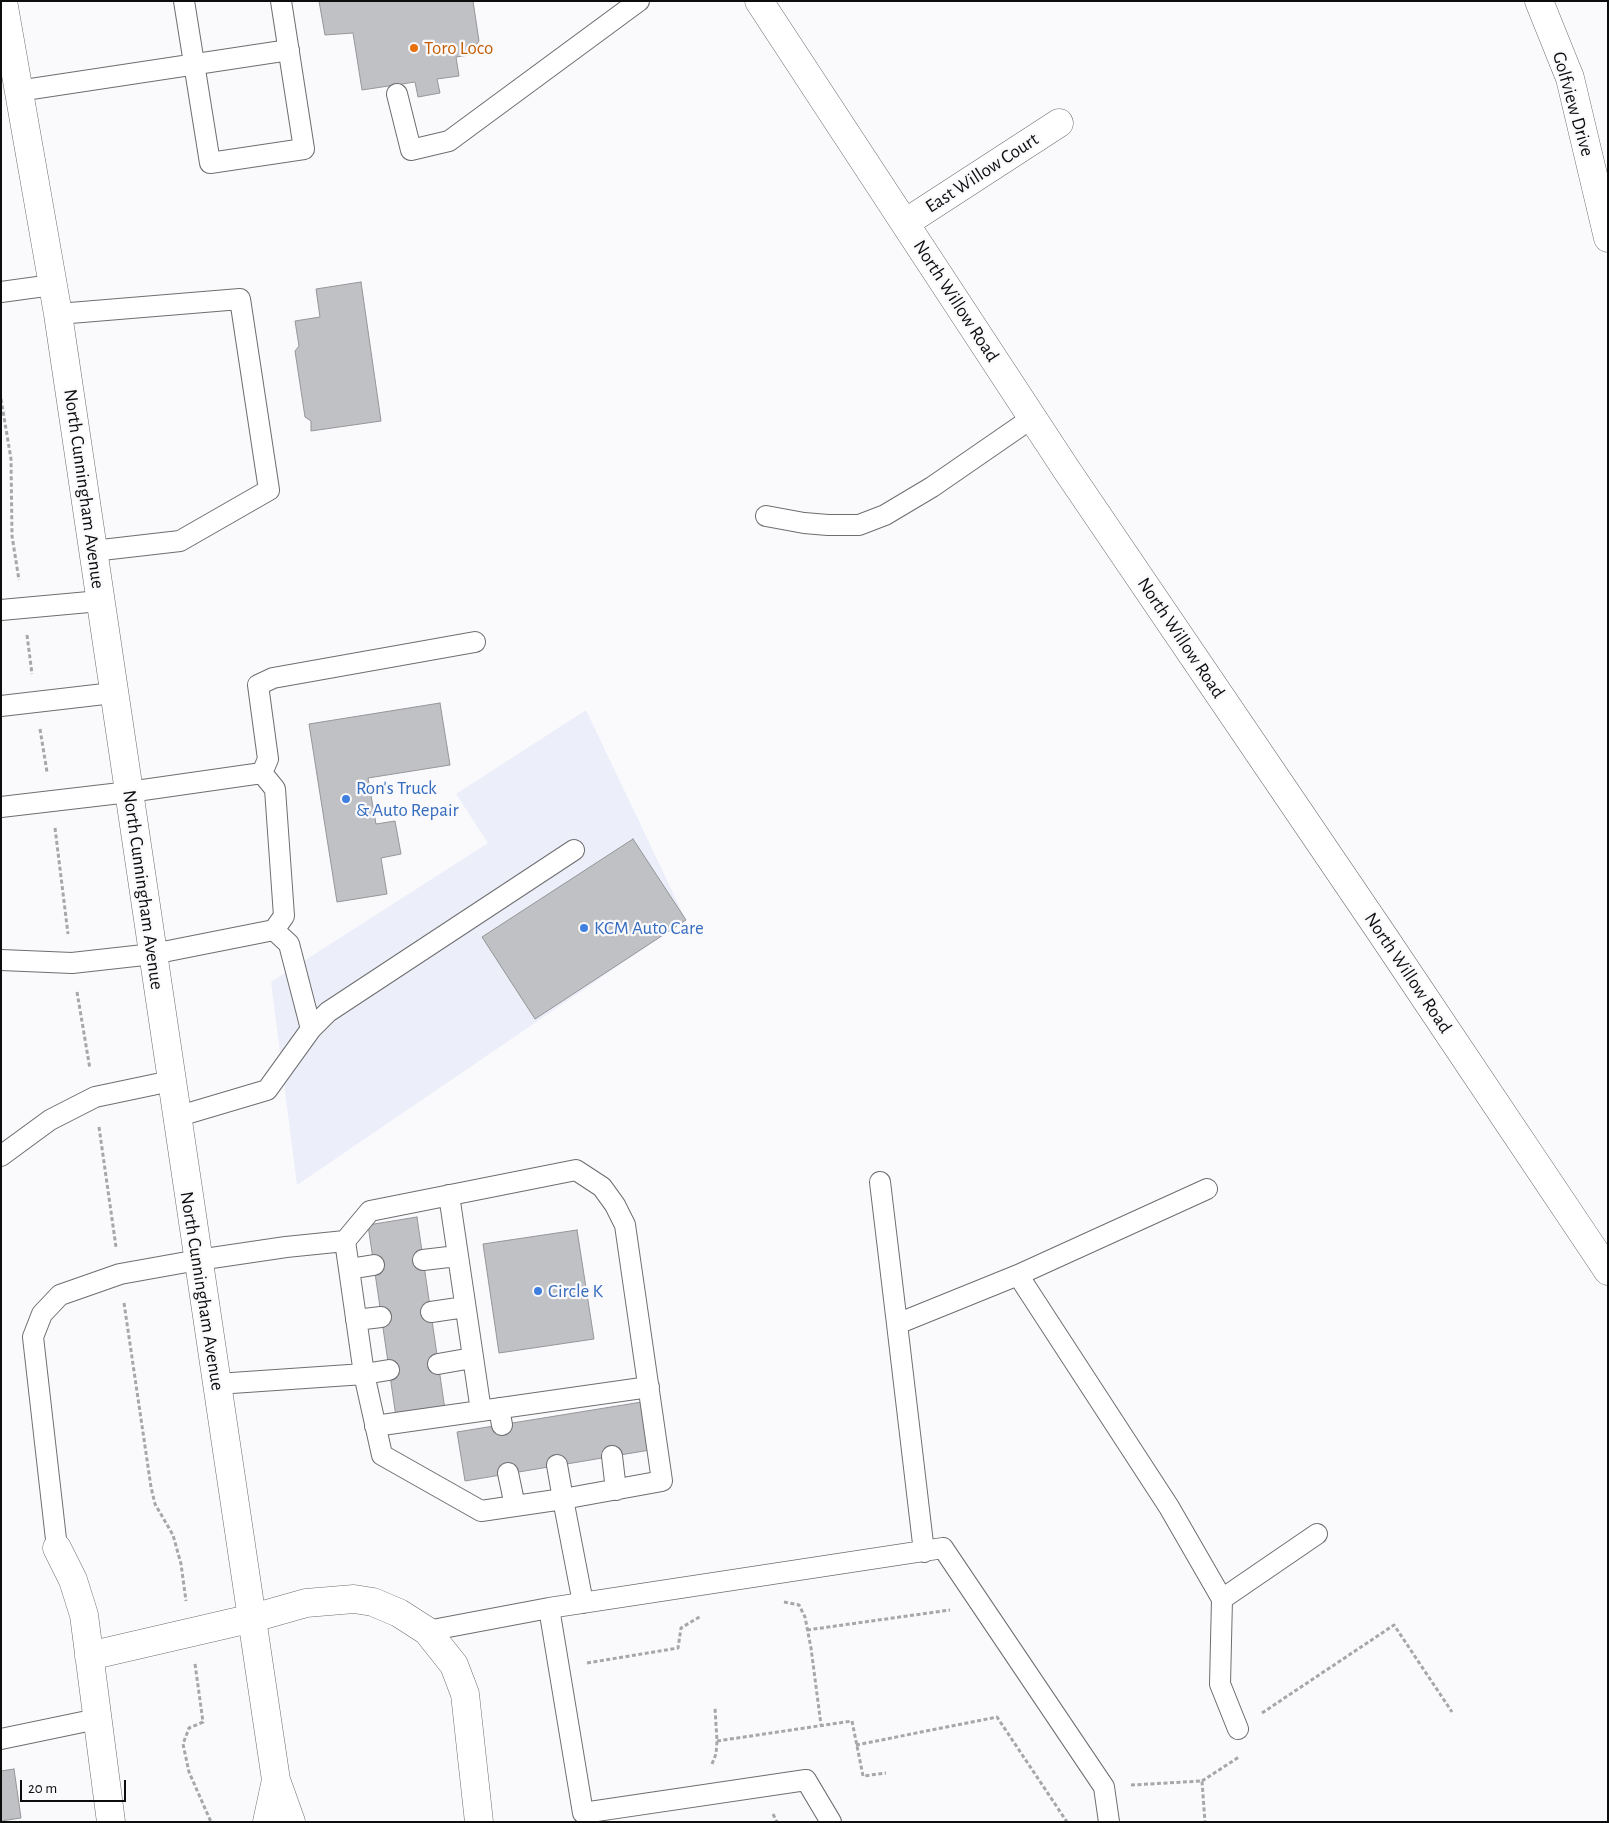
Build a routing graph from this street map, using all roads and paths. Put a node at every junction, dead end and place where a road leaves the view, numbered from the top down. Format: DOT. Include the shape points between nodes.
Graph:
graph roads {
  1 [pos="3,1"];
  2 [pos="184,1"];
  3 [pos="281,1"];
  4 [pos="639,1"];
  5 [pos="759,1"];
  6 [pos="1539,1"];
  7 [pos="289,50"];
  8 [pos="194,64"];
  9 [pos="18,91"];
  10 [pos="397,94"];
  11 [pos="1059,123"];
  12 [pos="905,223"];
  13 [pos="1608,238"];
  14 [pos="52,285"];
  15 [pos="1,292"];
  16 [pos="58,314"];
  17 [pos="1032,418"];
  18 [pos="766,516"];
  19 [pos="93,551"];
  20 [pos="100,601"];
  21 [pos="1,610"];
  22 [pos="475,642"];
  23 [pos="113,693"];
  24 [pos="1,706"];
  25 [pos="262,773"];
  26 [pos="129,792"];
  27 [pos="1,807"];
  28 [pos="574,850"];
  29 [pos="274,930"];
  30 [pos="153,954"];
  31 [pos="1,960"];
  32 [pos="311,1029"];
  33 [pos="171,1081"];
  34 [pos="176,1117"];
  35 [pos="1,1156"];
  36 [pos="880,1182"];
  37 [pos="1207,1189"];
  38 [pos="449,1195"];
  39 [pos="345,1241"];
  40 [pos="457,1256"];
  41 [pos="198,1260"];
  42 [pos="423,1260"];
  43 [pos="374,1265"];
  44 [pos="349,1268"];
  45 [pos="1608,1271"];
  46 [pos="1018,1275"];
  47 [pos="465,1307"];
  48 [pos="431,1312"];
  49 [pos="381,1317"];
  50 [pos="356,1320"];
  51 [pos="897,1324"];
  52 [pos="472,1358"];
  53 [pos="438,1364"];
  54 [pos="389,1370"];
  55 [pos="364,1374"];
  56 [pos="217,1384"];
  57 [pos="649,1387"];
  58 [pos="494,1415"];
  59 [pos="375,1426"];
  60 [pos="612,1456"];
  61 [pos="558,1465"];
  62 [pos="508,1473"];
  63 [pos="616,1490"];
  64 [pos="563,1499"];
  65 [pos="514,1506"];
  66 [pos="1317,1534"];
  67 [pos="57,1548"];
  68 [pos="924,1552"];
  69 [pos="1222,1599"];
  70 [pos="583,1603"];
  71 [pos="774,1604"];
  72 [pos="982,1606"];
  73 [pos="549,1608"];
  74 [pos="709,1614"];
  75 [pos="253,1618"];
  76 [pos="808,1630"];
  77 [pos="426,1631"];
  78 [pos="89,1656"];
  79 [pos="560,1668"];
  80 [pos="715,1708"];
  81 [pos="1452,1712"];
  82 [pos="97,1720"];
  83 [pos="203,1722"];
  84 [pos="821,1725"];
  85 [pos="1238,1729"];
  86 [pos="1,1739"];
  87 [pos="717,1741"];
  88 [pos="856,1745"];
  89 [pos="1246,1754"];
  90 [pos="711,1767"];
  91 [pos="886,1773"];
  92 [pos="276,1780"];
  93 [pos="1202,1781"];
  94 [pos="1104,1787"];
  95 [pos="584,1817"];
  96 [pos="111,1822"];
  97 [pos="211,1822"];
  98 [pos="267,1822"];
  99 [pos="291,1822"];
  100 [pos="479,1822"];
  101 [pos="832,1822"];
  102 [pos="1067,1822"];
  103 [pos="1109,1822"];
  104 [pos="1205,1822"];
  1 -- 9 [label="street, North Cunningham Avenue"];
  2 -- 8 [label="lane"];
  3 -- 7 [label="lane"];
  4 -- 10 [label="lane" via="449,141 411,150"];
  5 -- 12 [label="street, North Willow Road"];
  6 -- 13 [label="street, Golfview Drive" via="1570,78"];
  7 -- 8 [label="lane"];
  7 -- 8 [label="lane" via="304,149 210,163"];
  8 -- 9 [label="lane"];
  9 -- 14 [label="street, North Cunningham Avenue"];
  11 -- 12 [label="street, East Willow Court"];
  12 -- 17 [label="street, North Willow Road"];
  14 -- 15 [label="lane"];
  14 -- 16 [label="street, North Cunningham Avenue"];
  16 -- 19 [label="street, North Cunningham Avenue"];
  16 -- 19 [label="lane" via="240,299 269,490 180,541"];
  17 -- 18 [label="lane" via="932,487 885,515 859,524 828,526"];
  17 -- 45 [label="street, North Willow Road"];
  19 -- 20 [label="street, North Cunningham Avenue"];
  20 -- 21 [label="lane"];
  20 -- 23 [label="street, North Cunningham Avenue"];
  22 -- 25 [label="lane" via="273,678 258,685 268,759"];
  23 -- 24 [label="lane"];
  23 -- 26 [label="street, North Cunningham Avenue"];
  25 -- 26 [label="lane"];
  25 -- 29 [label="lane" via="275,789 284,916"];
  26 -- 27 [label="lane"];
  26 -- 30 [label="street, North Cunningham Avenue"];
  28 -- 32 [label="lane" via="328,1012"];
  29 -- 30 [label="lane"];
  29 -- 32 [label="lane" via="289,944"];
  30 -- 31 [label="lane" via="72,963"];
  30 -- 33 [label="street, North Cunningham Avenue"];
  32 -- 34 [label="lane" via="267,1090"];
  33 -- 34 [label="street, North Cunningham Avenue"];
  33 -- 35 [label="lane" via="94,1097 50,1120"];
  34 -- 41 [label="street, North Cunningham Avenue"];
  36 -- 51 [label="lane"];
  37 -- 46 [label="lane"];
  38 -- 39 [label="lane" via="370,1211"];
  38 -- 40 [label="lane"];
  38 -- 57 [label="lane" via="576,1170 602,1187 625,1225"];
  39 -- 41 [label="lane"];
  39 -- 44 [label="lane"];
  40 -- 42 [label="lane"];
  40 -- 47 [label="lane"];
  41 -- 56 [label="street, North Cunningham Avenue"];
  41 -- 67 [label="lane" via="120,1274 60,1295 42,1314 33,1337"];
  43 -- 44 [label="lane"];
  44 -- 50 [label="lane"];
  46 -- 51 [label="lane"];
  46 -- 69 [label="lane" via="1169,1507"];
  47 -- 48 [label="lane"];
  47 -- 52 [label="lane"];
  49 -- 50 [label="lane"];
  50 -- 55 [label="lane"];
  51 -- 68 [label="lane"];
  52 -- 53 [label="lane"];
  52 -- 58 [label="lane"];
  54 -- 55 [label="lane"];
  55 -- 56 [label="lane"];
  55 -- 59 [label="lane"];
  56 -- 75 [label="street, North Cunningham Avenue"];
  57 -- 58 [label="lane" via="604,1401"];
  57 -- 63 [label="lane" via="662,1481"];
  58 -- 59 [label="lane"];
  59 -- 65 [label="lane" via="382,1455 481,1511"];
  60 -- 63 [label="lane"];
  61 -- 64 [label="lane"];
  62 -- 65 [label="lane"];
  63 -- 64 [label="lane"];
  64 -- 65 [label="lane"];
  64 -- 70 [label="lane"];
  66 -- 69 [label="lane"];
  67 -- 78 [label="street" via="73,1580 84,1615"];
  68 -- 70 [label="lane"];
  68 -- 72 [label="lane" via="943,1548"];
  69 -- 85 [label="lane" via="1220,1684"];
  70 -- 73 [label="lane"];
  71 -- 76 [label="path" via="799,1605"];
  72 -- 76 [label="path"];
  72 -- 94 [label="lane"];
  73 -- 77 [label="lane"];
  73 -- 79 [label="lane"];
  74 -- 79 [label="path" via="681,1628 678,1648"];
  75 -- 77 [label="street" via="306,1603 354,1599 399,1613"];
  75 -- 78 [label="street"];
  75 -- 92 [label="street, North Cunningham Avenue"];
  76 -- 84 [label="path"];
  77 -- 100 [label="street" via="454,1665 465,1694"];
  78 -- 82 [label="street"];
  79 -- 95 [label="lane"];
  80 -- 87 [label="path"];
  81 -- 85 [label="path" via="1394,1625"];
  82 -- 86 [label="lane"];
  82 -- 96 [label="street"];
  83 -- 97 [label="path" via="189,1728 183,1744 189,1772"];
  84 -- 87 [label="path"];
  84 -- 88 [label="path" via="852,1721"];
  87 -- 90 [label="path"];
  88 -- 91 [label="path" via="863,1776"];
  88 -- 102 [label="path" via="997,1717"];
  89 -- 93 [label="path"];
  92 -- 98 [label="street, North Cunningham Avenue"];
  92 -- 99 [label="street, North Cunningham Avenue"];
  93 -- 94 [label="path"];
  93 -- 104 [label="path"];
  94 -- 103 [label="lane"];
  95 -- 101 [label="lane" via="806,1780"];
}
